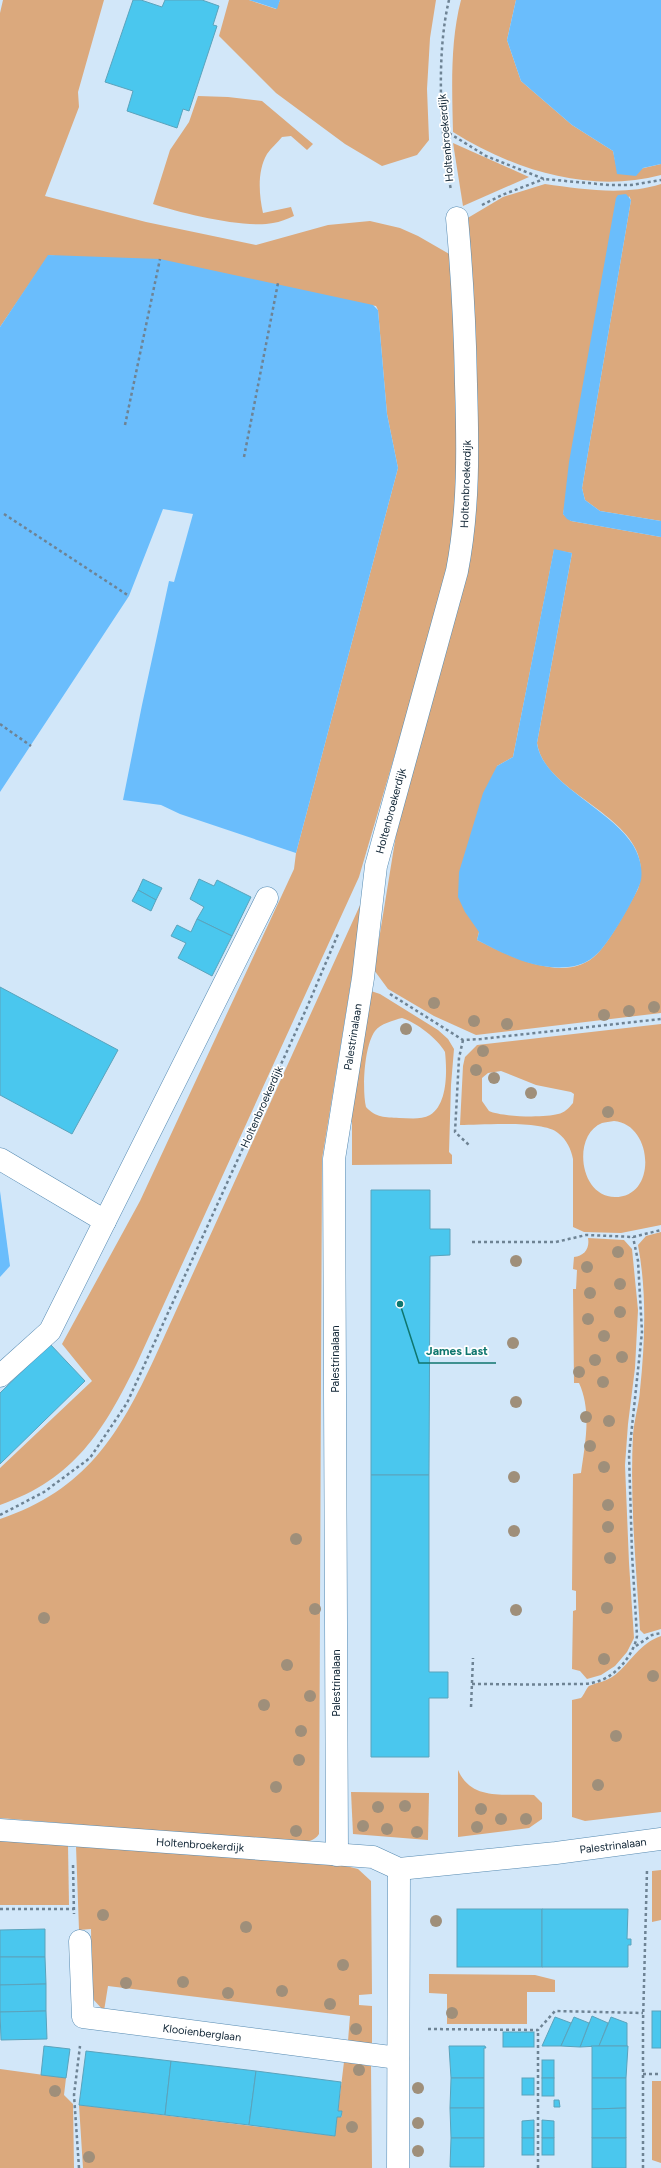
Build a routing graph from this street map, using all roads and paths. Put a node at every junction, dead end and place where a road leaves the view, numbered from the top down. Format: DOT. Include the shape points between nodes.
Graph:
graph roads {
  1 [pos="448,0"];
  2 [pos="444,129"];
  3 [pos="544,179"];
  4 [pos="661,180"];
  5 [pos="457,218"];
  6 [pos="160,259"];
  7 [pos="278,283"];
  8 [pos="125,425"];
  9 [pos="244,457"];
  10 [pos="4,514"];
  11 [pos="129,596"];
  12 [pos="0,724"];
  13 [pos="31,746"];
  14 [pos="376,866"];
  15 [pos="267,898"];
  16 [pos="341,927"];
  17 [pos="363,978"];
  18 [pos="661,1019"];
  19 [pos="463,1040"];
  20 [pos="469,1145"];
  21 [pos="0,1159"];
  22 [pos="105,1221"];
  23 [pos="661,1230"];
  24 [pos="633,1237"];
  25 [pos="472,1242"];
  26 [pos="0,1376"];
  27 [pos="0,1515"];
  28 [pos="661,1633"];
  29 [pos="636,1646"];
  30 [pos="473,1658"];
  31 [pos="472,1684"];
  32 [pos="471,1707"];
  33 [pos="0,1830"];
  34 [pos="73,1836"];
  35 [pos="654,1840"];
  36 [pos="337,1855"];
  37 [pos="399,1869"];
  38 [pos="74,1908"];
  39 [pos="0,1909"];
  40 [pos="80,1941"];
  41 [pos="643,2013"];
  42 [pos="83,2017"];
  43 [pos="398,2029"];
  44 [pos="538,2030"];
  45 [pos="398,2058"];
  46 [pos="643,2074"];
  47 [pos="661,2074"];
  48 [pos="79,2168"];
  49 [pos="398,2168"];
  50 [pos="538,2168"];
  51 [pos="643,2168"];
  1 -- 2 [label="path, Holtenbroekerdijk" via="441,62"];
  2 -- 3 [label="path" via="486,156"];
  2 -- 5 [label="path, Holtenbroekerdijk" via="448,173"];
  3 -- 4 [label="path" via="609,185 632,185"];
  3 -- 5 [label="path" via="502,194"];
  5 -- 14 [label="street, Holtenbroekerdijk" via="463,285 468,426 467,509 463,541"];
  6 -- 8 [label="path"];
  7 -- 9 [label="path"];
  10 -- 11 [label="path"];
  12 -- 13 [label="path"];
  14 -- 17 [label="street, Palestrinalaan"];
  15 -- 22 [label="street"];
  16 -- 27 [label="path, Holtenbroekerdijk" via="305,1012 127,1403 90,1458 44,1492"];
  17 -- 19 [label="path"];
  17 -- 36 [label="street, Palestrinalaan" via="334,1159"];
  18 -- 19 [label="path"];
  19 -- 20 [label="path" via="459,1058 455,1132"];
  21 -- 22 [label="street"];
  22 -- 26 [label="street" via="50,1331"];
  23 -- 24 [label="path"];
  24 -- 25 [label="path" via="586,1235 556,1242"];
  24 -- 29 [label="path" via="640,1283 642,1332 629,1455"];
  28 -- 29 [label="path" via="652,1635"];
  29 -- 31 [label="path" via="620,1666 599,1681"];
  30 -- 31 [label="path"];
  31 -- 32 [label="path"];
  33 -- 34 [label="street, Holtenbroekerdijk"];
  34 -- 36 [label="street, Holtenbroekerdijk"];
  34 -- 38 [label="path"];
  35 -- 37 [label="street, Palestrinalaan"];
  35 -- 41 [label="path"];
  36 -- 37 [label="street, Holtenbroekerdijk" via="373,1857"];
  37 -- 43 [label="street"];
  38 -- 39 [label="path"];
  38 -- 40 [label="path" via="74,1930"];
  40 -- 42 [label="street"];
  41 -- 44 [label="path" via="555,2011"];
  41 -- 46 [label="path"];
  42 -- 45 [label="street, Klooienberglaan"];
  42 -- 48 [label="path" via="74,2095"];
  43 -- 44 [label="path"];
  43 -- 45 [label="street"];
  44 -- 50 [label="path"];
  45 -- 49 [label="street"];
  46 -- 47 [label="path"];
  46 -- 51 [label="path"];
}
